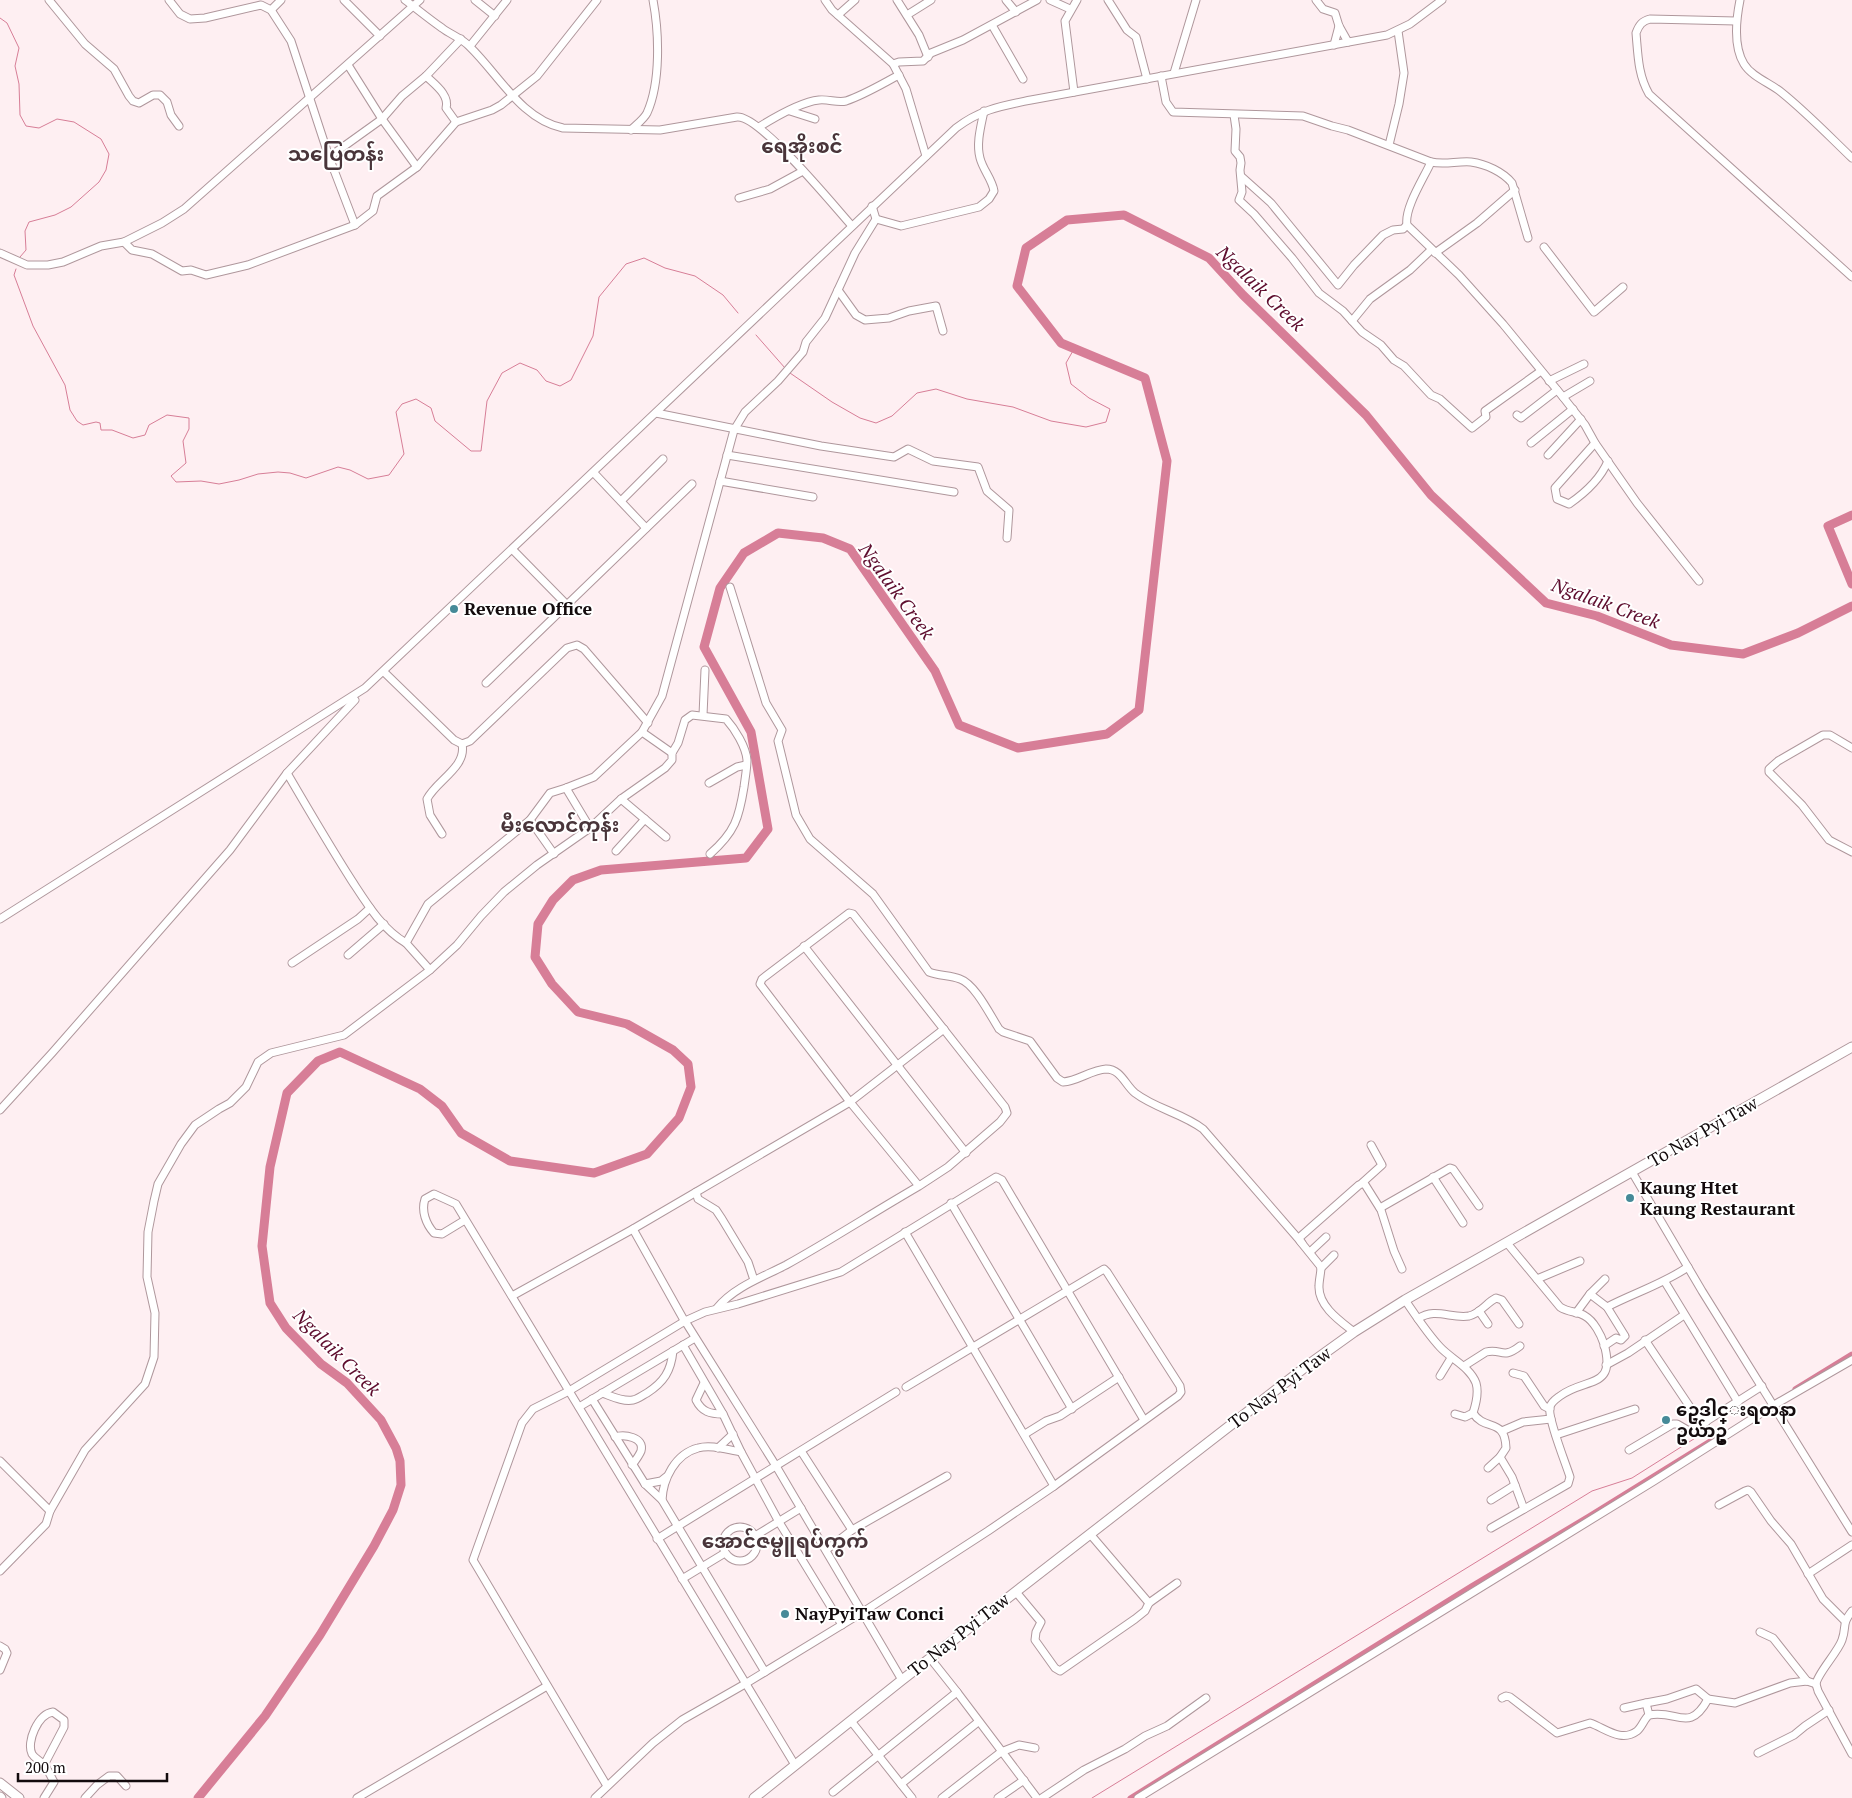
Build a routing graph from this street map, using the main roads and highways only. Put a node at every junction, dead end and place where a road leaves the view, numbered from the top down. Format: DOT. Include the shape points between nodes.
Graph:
graph roads {
  1 [pos="1852,1047"];
  2 [pos="0,1783"];
  3 [pos="20,1798"];
  4 [pos="754,1798"];
  1 -- 4 [label="main road, To Nay Pyi Taw" via="1354,1332 930,1658"];
  2 -- 3 [label="main road"];
}
